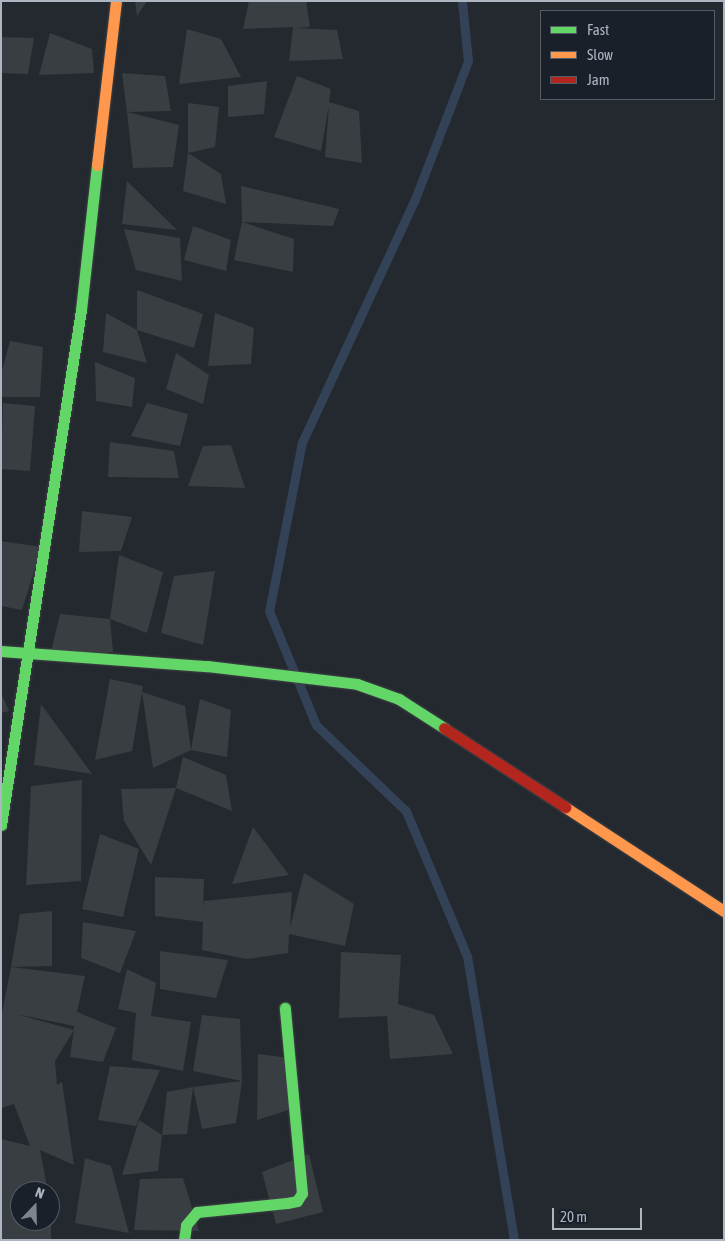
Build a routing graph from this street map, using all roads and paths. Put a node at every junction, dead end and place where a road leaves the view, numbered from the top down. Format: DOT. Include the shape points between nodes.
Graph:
graph roads {
  1 [pos="116,1"];
  2 [pos="1,651"];
  3 [pos="25,654"];
  4 [pos="1,825"];
  5 [pos="724,911"];
  6 [pos="285,1008"];
  7 [pos="184,1240"];
  1 -- 3 [label="street" via="83,301"];
  2 -- 3 [label="street"];
  3 -- 4 [label="street"];
  3 -- 5 [label="street" via="208,666 357,684 399,699 451,729 524,782"];
  6 -- 7 [label="street" via="302,1193 297,1201 287,1203 197,1212 186,1224"];
}
